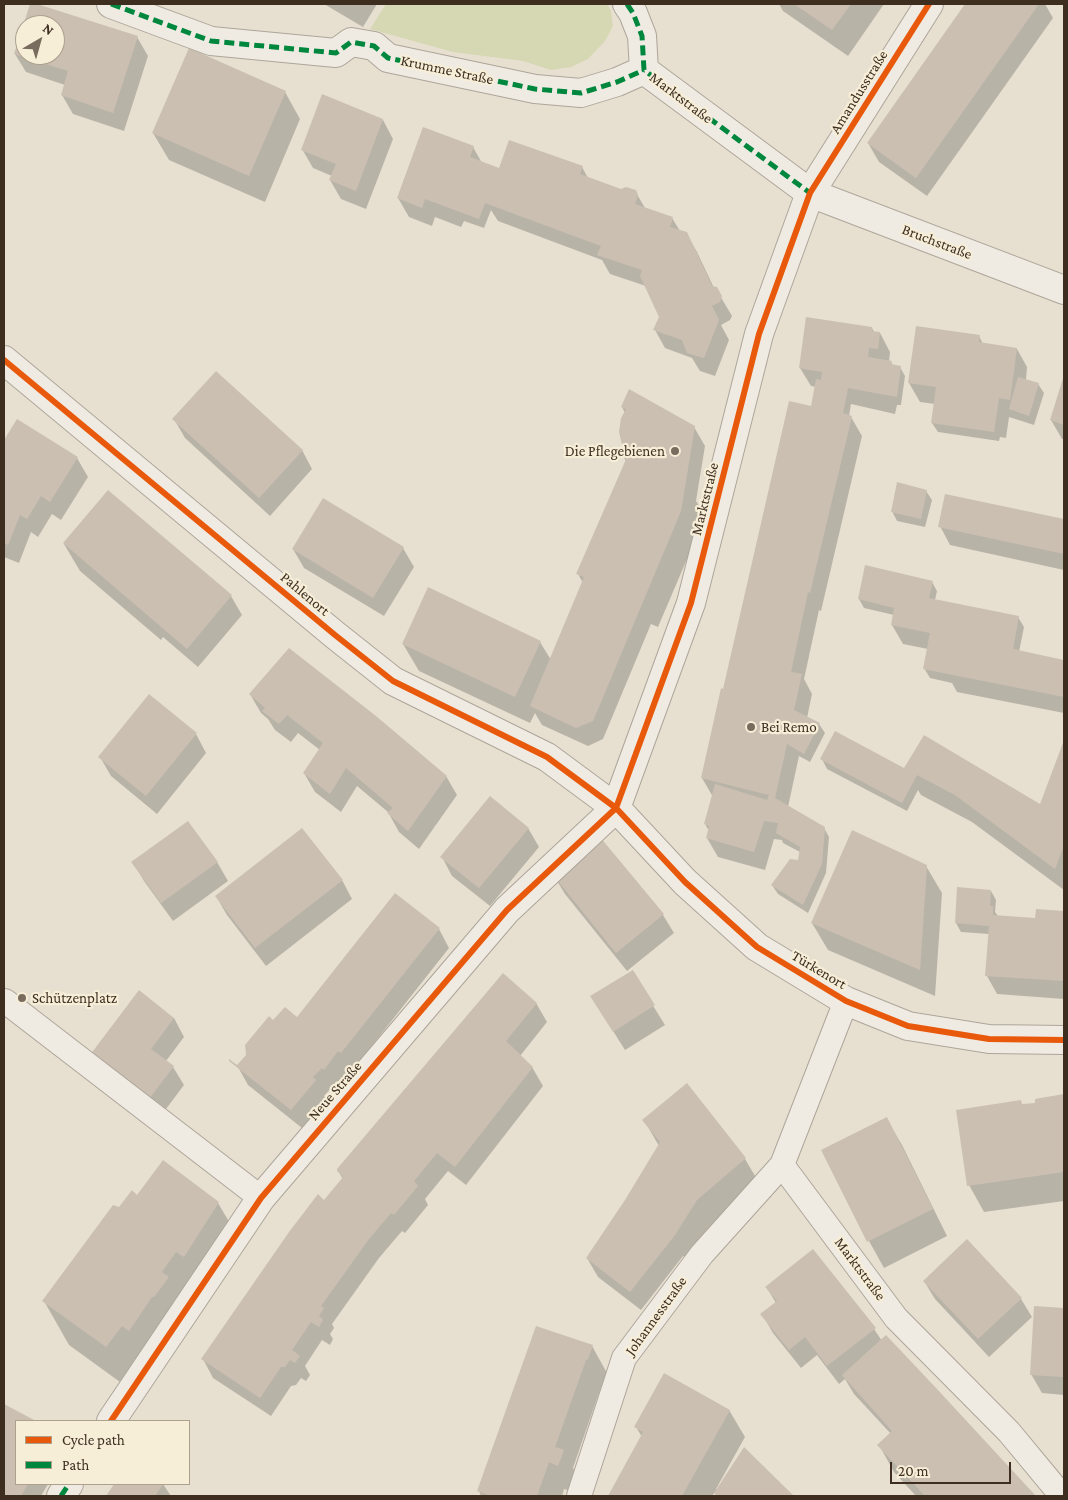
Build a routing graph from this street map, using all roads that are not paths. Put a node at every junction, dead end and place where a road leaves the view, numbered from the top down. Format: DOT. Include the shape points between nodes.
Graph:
graph roads {
  1 [pos="111,4"];
  2 [pos="627,4"];
  3 [pos="929,4"];
  4 [pos="644,70"];
  5 [pos="810,193"];
  6 [pos="1064,290"];
  7 [pos="4,360"];
  8 [pos="616,808"];
  9 [pos="5,1001"];
  10 [pos="846,1002"];
  11 [pos="1064,1040"];
  12 [pos="782,1165"];
  13 [pos="261,1198"];
  14 [pos="112,1420"];
  15 [pos="68,1485"];
  16 [pos="61,1496"];
  17 [pos="579,1496"];
  18 [pos="1062,1496"];
  1 -- 4 [label="street, Krumme Straße" via="211,41 336,53 351,42 374,46 388,58 535,89 581,93"];
  2 -- 4 [label="street, Marktstraße" via="642,36"];
  3 -- 5 [label="street, Amandusstraße"];
  4 -- 5 [label="street, Marktstraße"];
  5 -- 6 [label="street, Bruchstraße"];
  5 -- 8 [label="street, Marktstraße" via="759,334 691,604"];
  7 -- 8 [label="street, Pahlenort" via="393,681 547,756"];
  8 -- 10 [label="street, Türkenort" via="685,882 757,948"];
  8 -- 13 [label="street, Neue Straße" via="507,910"];
  9 -- 13 [label="lane"];
  10 -- 11 [label="street, Türkenort" via="908,1026 989,1039"];
  10 -- 12 [label="lane"];
  12 -- 17 [label="lane, Johannesstraße" via="702,1254 624,1358"];
  12 -- 18 [label="lane, Marktstraße" via="896,1318 1009,1432"];
  13 -- 14 [label="street, Neue Straße"];
  15 -- 16 [label="street"];
}
